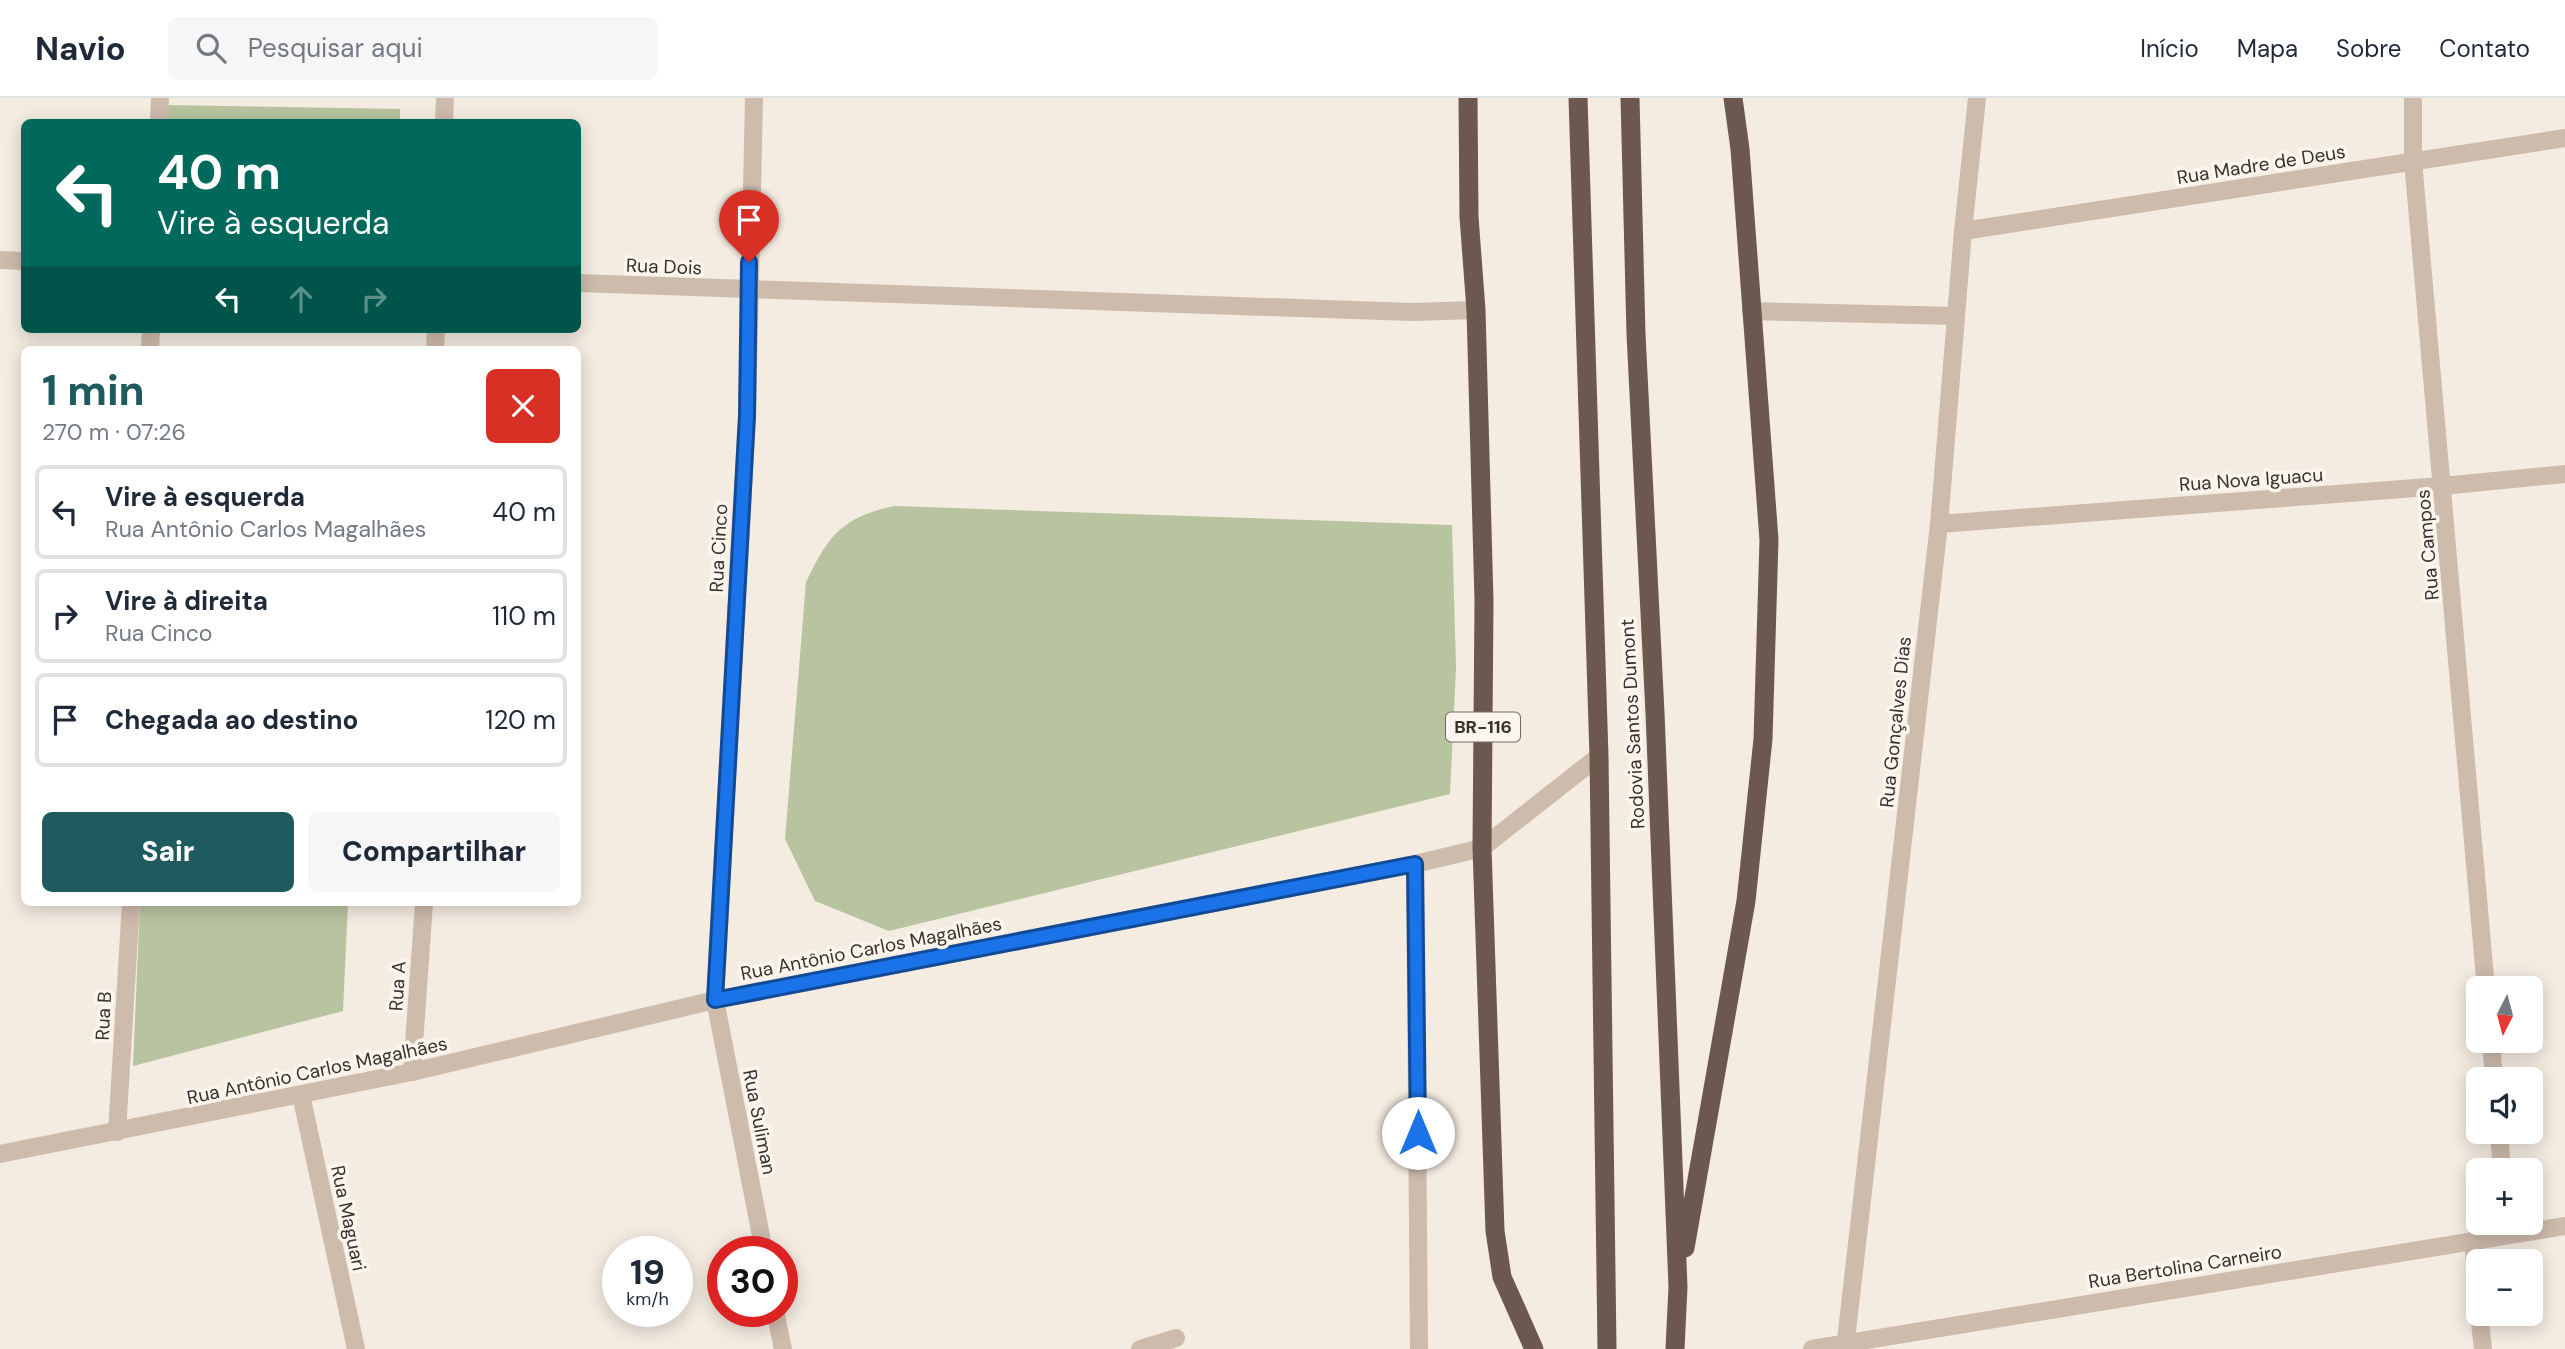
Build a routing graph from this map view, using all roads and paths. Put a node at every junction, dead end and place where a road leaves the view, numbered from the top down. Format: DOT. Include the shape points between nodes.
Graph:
graph roads {
  1 [pos="160,98"];
  2 [pos="445,98"];
  3 [pos="754,98"];
  4 [pos="1468,98"];
  5 [pos="1578,98"];
  6 [pos="1630,98"];
  7 [pos="1733,98"];
  8 [pos="1977,98"];
  9 [pos="2413,98"];
  10 [pos="159,119"];
  11 [pos="444,119"];
  12 [pos="2565,138"];
  13 [pos="2413,161"];
  14 [pos="1963,231"];
  15 [pos="0,260"];
  16 [pos="21,261"];
  17 [pos="581,283"];
  18 [pos="748,290"];
  19 [pos="1476,310"];
  20 [pos="1751,311"];
  21 [pos="1956,316"];
  22 [pos="2565,474"];
  23 [pos="2442,486"];
  24 [pos="1939,523"];
  25 [pos="1599,757"];
  26 [pos="1482,848"];
  27 [pos="1415,864"];
  28 [pos="131,906"];
  29 [pos="424,906"];
  30 [pos="2485,976"];
  31 [pos="715,1000"];
  32 [pos="412,1072"];
  33 [pos="301,1095"];
  34 [pos="117,1132"];
  35 [pos="0,1154"];
  36 [pos="2565,1226"];
  37 [pos="2543,1227"];
  38 [pos="2488,1235"];
  39 [pos="761,1236"];
  40 [pos="2473,1240"];
  41 [pos="2474,1249"];
  42 [pos="1678,1287"];
  43 [pos="2480,1326"];
  44 [pos="778,1327"];
  45 [pos="1176,1338"];
  46 [pos="1846,1346"];
  47 [pos="356,1349"];
  48 [pos="783,1349"];
  49 [pos="1140,1349"];
  50 [pos="1419,1349"];
  51 [pos="1534,1349"];
  52 [pos="1607,1349"];
  53 [pos="1675,1349"];
  54 [pos="1812,1349"];
  55 [pos="2483,1349"];
  1 -- 10 [label="street"];
  2 -- 11 [label="street"];
  3 -- 18 [label="street, Rua Cinco"];
  4 -- 19 [label="highway, BR-116"];
  5 -- 25 [label="highway, Rodovia Santos Dumont"];
  6 -- 42 [label="highway, Rodovia Santos Dumont" via="1636,334"];
  7 -- 20 [label="highway"];
  8 -- 14 [label="street, Rua Gonçalves Dias"];
  9 -- 13 [label="street, Rua Campos"];
  12 -- 13 [label="street, Rua Madre de Deus"];
  13 -- 14 [label="street, Rua Madre de Deus"];
  13 -- 23 [label="street, Rua Campos"];
  14 -- 21 [label="street, Rua Gonçalves Dias"];
  15 -- 16 [label="street"];
  17 -- 18 [label="street, Rua Dois"];
  18 -- 19 [label="street, Rua Dois" via="1412,312"];
  18 -- 31 [label="street, Rua Cinco" via="747,416"];
  19 -- 26 [label="highway, BR-116" via="1484,601"];
  20 -- 21 [label="street"];
  20 -- 42 [label="highway" via="1769,540 1763,739 1746,901"];
  21 -- 24 [label="street, Rua Gonçalves Dias"];
  22 -- 23 [label="street, Rua Nova Iguacu"];
  23 -- 24 [label="street, Rua Nova Iguacu"];
  23 -- 30 [label="street, Rua Campos"];
  24 -- 46 [label="street, Rua Gonçalves Dias"];
  25 -- 26 [label="street, Rua Antônio Carlos Magalhães"];
  25 -- 52 [label="highway, Rodovia Santos Dumont"];
  26 -- 27 [label="street, Rua Antônio Carlos Magalhães"];
  26 -- 51 [label="highway, BR-116" via="1495,1231 1502,1277"];
  27 -- 31 [label="street, Rua Antônio Carlos Magalhães"];
  27 -- 50 [label="street"];
  28 -- 34 [label="street, Rua B"];
  29 -- 32 [label="street, Rua A"];
  31 -- 32 [label="street, Rua Antônio Carlos Magalhães"];
  31 -- 39 [label="street, Rua Suliman"];
  32 -- 33 [label="street, Rua Antônio Carlos Magalhães"];
  33 -- 34 [label="street, Rua Antônio Carlos Magalhães"];
  33 -- 47 [label="street, Rua Maguari"];
  34 -- 35 [label="street, Rua Antônio Carlos Magalhães"];
  36 -- 37 [label="street, Rua Bertolina Carneiro"];
  38 -- 40 [label="street, Rua Bertolina Carneiro"];
  40 -- 41 [label="street"];
  40 -- 46 [label="street, Rua Bertolina Carneiro"];
  42 -- 53 [label="highway, Rodovia Santos Dumont"];
  43 -- 55 [label="street"];
  44 -- 48 [label="street"];
  45 -- 49 [label="street"];
  46 -- 54 [label="street, Rua Bertolina Carneiro"];
}
